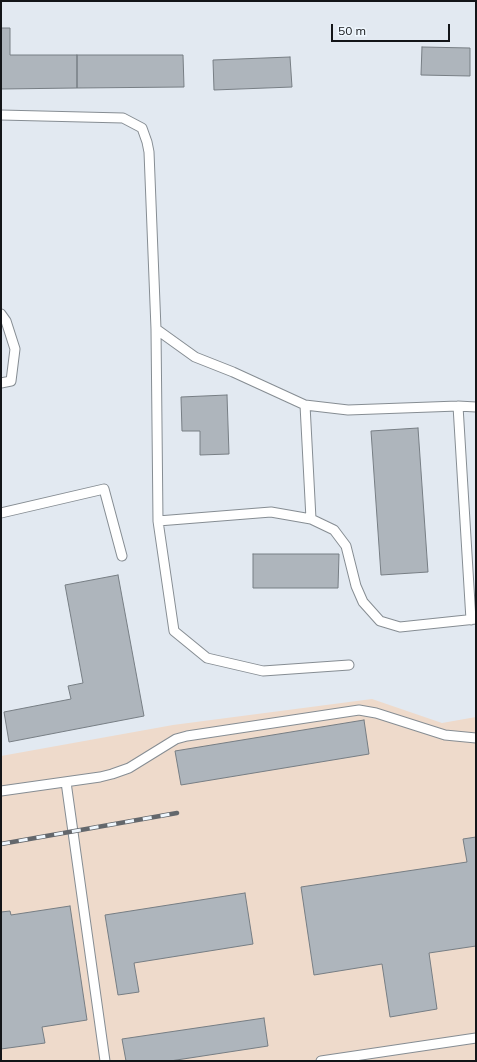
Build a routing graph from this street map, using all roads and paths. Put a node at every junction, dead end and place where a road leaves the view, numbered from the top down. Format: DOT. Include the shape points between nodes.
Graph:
graph roads {
  1 [pos="1,115"];
  2 [pos="1,314"];
  3 [pos="156,329"];
  4 [pos="1,383"];
  5 [pos="305,405"];
  6 [pos="458,406"];
  7 [pos="476,407"];
  8 [pos="1,513"];
  9 [pos="311,519"];
  10 [pos="158,521"];
  11 [pos="122,556"];
  12 [pos="474,620"];
  13 [pos="349,665"];
  14 [pos="476,738"];
  15 [pos="66,782"];
  16 [pos="1,791"];
  17 [pos="476,1038"];
  18 [pos="346,1059"];
  19 [pos="105,1061"];
  20 [pos="321,1061"];
  1 -- 3 [label="lane" via="123,118 142,128 149,152"];
  2 -- 4 [label="lane" via="6,321 15,349 11,381"];
  3 -- 5 [label="lane" via="195,357"];
  3 -- 10 [label="lane"];
  5 -- 6 [label="lane" via="348,410"];
  5 -- 9 [label="lane"];
  6 -- 7 [label="lane"];
  6 -- 12 [label="lane"];
  8 -- 11 [label="lane" via="104,489"];
  9 -- 10 [label="lane" via="271,512"];
  9 -- 12 [label="lane" via="334,530 346,546 356,586 363,602 380,622 400,627"];
  10 -- 13 [label="lane" via="174,631 185,642 207,658 263,671"];
  14 -- 15 [label="lane" via="445,735 359,710 187,736 168,743 129,768 100,778"];
  15 -- 16 [label="lane"];
  15 -- 19 [label="lane"];
  17 -- 18 [label="lane"];
  18 -- 20 [label="lane"];
}
